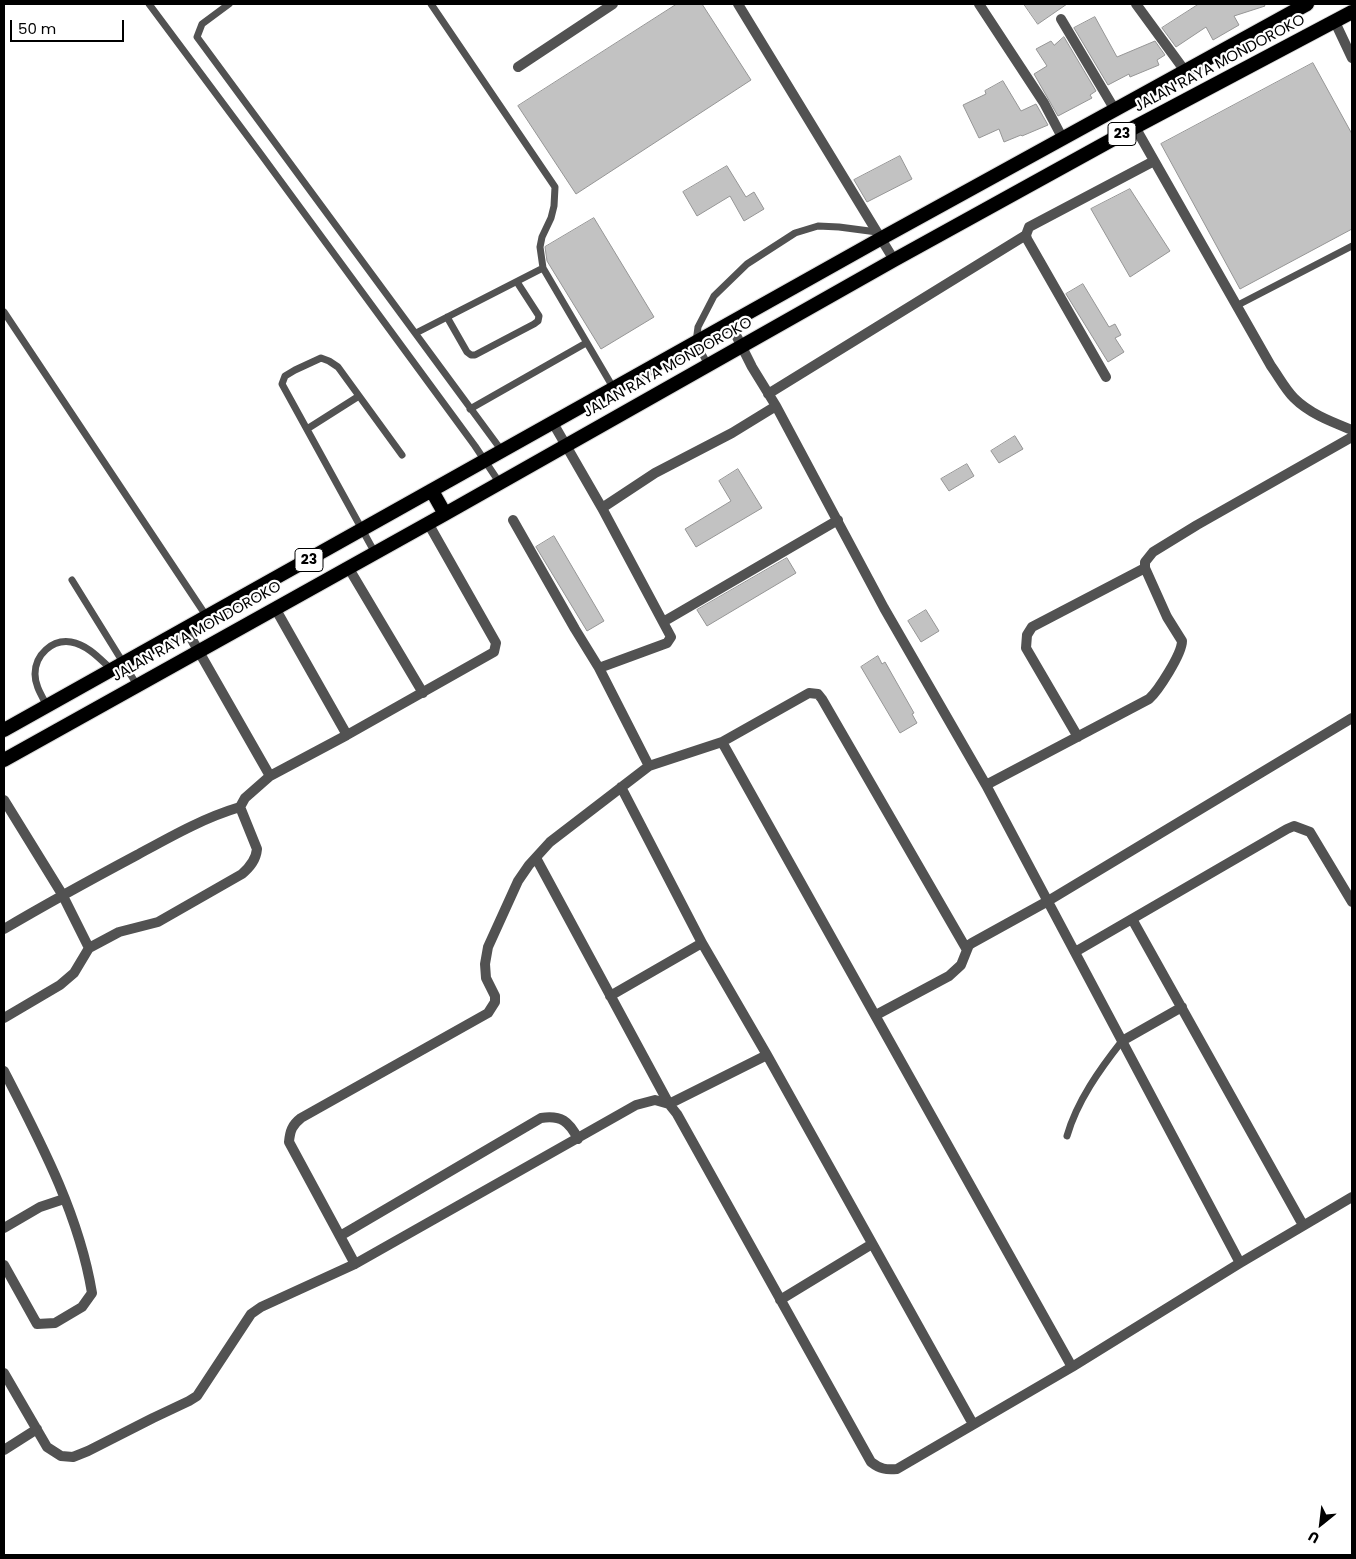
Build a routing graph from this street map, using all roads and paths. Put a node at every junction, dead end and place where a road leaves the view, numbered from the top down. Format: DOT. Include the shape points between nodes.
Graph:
graph roads {
  1 [pos="149,4"];
  2 [pos="229,4"];
  3 [pos="431,4"];
  4 [pos="612,4"];
  5 [pos="738,4"];
  6 [pos="979,4"];
  7 [pos="1136,4"];
  8 [pos="1307,4"];
  9 [pos="1352,12"];
  10 [pos="1061,19"];
  11 [pos="1335,22"];
  12 [pos="1352,58"];
  13 [pos="518,67"];
  14 [pos="1185,72"];
  15 [pos="1115,110"];
  16 [pos="1135,126"];
  17 [pos="1063,139"];
  18 [pos="1154,161"];
  19 [pos="1026,234"];
  20 [pos="878,235"];
  21 [pos="1352,246"];
  22 [pos="894,260"];
  23 [pos="543,268"];
  24 [pos="517,282"];
  25 [pos="1236,306"];
  26 [pos="4,312"];
  27 [pos="447,317"];
  28 [pos="730,323"];
  29 [pos="416,333"];
  30 [pos="696,342"];
  31 [pos="586,343"];
  32 [pos="742,346"];
  33 [pos="708,365"];
  34 [pos="1106,377"];
  35 [pos="614,389"];
  36 [pos="768,394"];
  37 [pos="359,396"];
  38 [pos="776,406"];
  39 [pos="470,408"];
  40 [pos="553,423"];
  41 [pos="307,428"];
  42 [pos="1352,430"];
  43 [pos="1352,437"];
  44 [pos="566,444"];
  45 [pos="502,452"];
  46 [pos="402,455"];
  47 [pos="485,460"];
  48 [pos="499,482"];
  49 [pos="432,491"];
  50 [pos="602,508"];
  51 [pos="444,514"];
  52 [pos="513,520"];
  53 [pos="838,520"];
  54 [pos="428,523"];
  55 [pos="363,530"];
  56 [pos="375,553"];
  57 [pos="348,567"];
  58 [pos="1145,568"];
  59 [pos="72,580"];
  60 [pos="275,608"];
  61 [pos="207,617"];
  62 [pos="663,622"];
  63 [pos="186,628"];
  64 [pos="199,651"];
  65 [pos="118,667"];
  66 [pos="599,668"];
  67 [pos="137,684"];
  68 [pos="423,693"];
  69 [pos="48,706"];
  70 [pos="1352,718"];
  71 [pos="4,730"];
  72 [pos="347,736"];
  73 [pos="1078,737"];
  74 [pos="722,742"];
  75 [pos="4,760"];
  76 [pos="650,766"];
  77 [pos="270,776"];
  78 [pos="986,785"];
  79 [pos="621,787"];
  80 [pos="4,800"];
  81 [pos="240,807"];
  82 [pos="536,858"];
  83 [pos="1352,879"];
  84 [pos="1342,885"];
  85 [pos="62,894"];
  86 [pos="1048,902"];
  87 [pos="1352,902"];
  88 [pos="1132,919"];
  89 [pos="4,929"];
  90 [pos="702,943"];
  91 [pos="89,948"];
  92 [pos="967,950"];
  93 [pos="1075,952"];
  94 [pos="610,996"];
  95 [pos="1182,1007"];
  96 [pos="876,1015"];
  97 [pos="4,1018"];
  98 [pos="1122,1041"];
  99 [pos="767,1055"];
  100 [pos="4,1071"];
  101 [pos="668,1104"];
  102 [pos="1067,1136"];
  103 [pos="578,1139"];
  104 [pos="1352,1197"];
  105 [pos="64,1199"];
  106 [pos="1303,1225"];
  107 [pos="4,1228"];
  108 [pos="340,1236"];
  109 [pos="872,1244"];
  110 [pos="1240,1263"];
  111 [pos="355,1264"];
  112 [pos="4,1265"];
  113 [pos="780,1300"];
  114 [pos="1072,1367"];
  115 [pos="4,1373"];
  116 [pos="973,1424"];
  117 [pos="36,1429"];
  118 [pos="4,1450"];
  1 -- 47 [label="lane"];
  2 -- 29 [label="lane" via="202,24 197,37"];
  3 -- 23 [label="lane" via="556,187 551,218 540,247"];
  4 -- 13 [label="street"];
  5 -- 20 [label="street"];
  6 -- 17 [label="street" via="1044,103"];
  7 -- 14 [label="street"];
  8 -- 14 [label="highway, JALAN RAYA MONDOROKO / 23"];
  9 -- 11 [label="highway, JALAN RAYA MONDOROKO / 23"];
  10 -- 15 [label="street"];
  11 -- 12 [label="street"];
  11 -- 16 [label="highway, JALAN RAYA MONDOROKO / 23"];
  14 -- 15 [label="highway, JALAN RAYA MONDOROKO / 23"];
  15 -- 17 [label="highway, JALAN RAYA MONDOROKO / 23"];
  16 -- 18 [label="street"];
  16 -- 22 [label="highway, JALAN RAYA MONDOROKO / 23"];
  17 -- 20 [label="highway, JALAN RAYA MONDOROKO / 23"];
  18 -- 19 [label="street" via="1029,227"];
  18 -- 25 [label="street"];
  19 -- 34 [label="street"];
  19 -- 36 [label="street"];
  20 -- 22 [label="street"];
  20 -- 28 [label="highway, JALAN RAYA MONDOROKO / 23"];
  20 -- 30 [label="lane" via="818,226 795,232 747,264 714,296 698,327"];
  21 -- 25 [label="lane"];
  22 -- 32 [label="highway, JALAN RAYA MONDOROKO / 23"];
  23 -- 24 [label="lane"];
  23 -- 31 [label="lane"];
  24 -- 27 [label="lane"];
  24 -- 27 [label="lane" via="539,316 538,321 475,355 467,352"];
  25 -- 42 [label="street" via="1293,397 1324,418"];
  26 -- 61 [label="lane"];
  27 -- 29 [label="lane"];
  28 -- 30 [label="highway, JALAN RAYA MONDOROKO / 23"];
  28 -- 32 [label="street"];
  29 -- 39 [label="lane"];
  30 -- 33 [label="lane"];
  30 -- 35 [label="highway, JALAN RAYA MONDOROKO / 23"];
  31 -- 35 [label="lane"];
  31 -- 39 [label="lane"];
  32 -- 33 [label="highway, JALAN RAYA MONDOROKO / 23"];
  32 -- 36 [label="street"];
  33 -- 44 [label="highway, JALAN RAYA MONDOROKO / 23"];
  35 -- 40 [label="highway, JALAN RAYA MONDOROKO / 23"];
  36 -- 38 [label="street"];
  37 -- 41 [label="lane"];
  37 -- 41 [label="lane" via="338,367 321,358 285,376 282,384"];
  37 -- 46 [label="lane"];
  38 -- 50 [label="street" via="655,473"];
  38 -- 53 [label="street"];
  39 -- 45 [label="lane"];
  40 -- 44 [label="street"];
  40 -- 45 [label="highway, JALAN RAYA MONDOROKO / 23"];
  41 -- 55 [label="lane"];
  43 -- 58 [label="street" via="1153,552 1145,562"];
  44 -- 48 [label="highway, JALAN RAYA MONDOROKO / 23"];
  44 -- 50 [label="street"];
  45 -- 47 [label="highway, JALAN RAYA MONDOROKO / 23"];
  47 -- 48 [label="lane"];
  47 -- 49 [label="highway, JALAN RAYA MONDOROKO / 23"];
  48 -- 51 [label="highway, JALAN RAYA MONDOROKO / 23"];
  49 -- 51 [label="highway"];
  49 -- 55 [label="highway, JALAN RAYA MONDOROKO / 23"];
  50 -- 62 [label="street"];
  51 -- 54 [label="highway, JALAN RAYA MONDOROKO / 23"];
  52 -- 66 [label="street"];
  53 -- 62 [label="street"];
  53 -- 78 [label="street" via="884,608"];
  54 -- 56 [label="highway, JALAN RAYA MONDOROKO / 23"];
  54 -- 68 [label="street" via="496,643 494,652"];
  55 -- 56 [label="lane"];
  55 -- 61 [label="highway, JALAN RAYA MONDOROKO / 23"];
  56 -- 57 [label="highway, JALAN RAYA MONDOROKO / 23"];
  57 -- 60 [label="highway, JALAN RAYA MONDOROKO / 23"];
  57 -- 68 [label="street"];
  58 -- 73 [label="street" via="1167,617 1182,641 1180,651 1156,693 1149,699"];
  58 -- 73 [label="street" via="1032,627 1027,635 1026,648"];
  59 -- 65 [label="lane"];
  60 -- 64 [label="highway, JALAN RAYA MONDOROKO / 23"];
  60 -- 72 [label="street"];
  61 -- 63 [label="highway, JALAN RAYA MONDOROKO / 23"];
  62 -- 66 [label="street" via="671,637 667,643"];
  63 -- 64 [label="street"];
  63 -- 65 [label="highway, JALAN RAYA MONDOROKO / 23"];
  64 -- 67 [label="highway, JALAN RAYA MONDOROKO / 23"];
  64 -- 77 [label="street"];
  65 -- 67 [label="lane"];
  65 -- 69 [label="highway, JALAN RAYA MONDOROKO / 23"];
  65 -- 69 [label="lane" via="88,648 70,642 56,643 46,649 36,663 38,690"];
  66 -- 76 [label="street"];
  67 -- 75 [label="highway, JALAN RAYA MONDOROKO / 23"];
  68 -- 72 [label="street"];
  69 -- 71 [label="highway, JALAN RAYA MONDOROKO / 23"];
  70 -- 86 [label="street"];
  72 -- 77 [label="street"];
  73 -- 78 [label="street"];
  74 -- 76 [label="street"];
  74 -- 92 [label="street" via="809,693 818,694"];
  74 -- 96 [label="street"];
  76 -- 79 [label="street"];
  77 -- 81 [label="street" via="245,798"];
  78 -- 86 [label="street"];
  79 -- 82 [label="street" via="550,842"];
  79 -- 90 [label="street"];
  80 -- 85 [label="street"];
  81 -- 85 [label="street" via="182,831"];
  81 -- 91 [label="street" via="257,849 251,865 242,874 158,922 119,932"];
  82 -- 94 [label="street"];
  82 -- 108 [label="street" via="518,881 488,947 486,978 495,1002 488,1013 301,1118 290,1132 289,1142"];
  83 -- 84 [label="street"];
  84 -- 87 [label="street"];
  84 -- 88 [label="street" via="1310,832 1294,826"];
  85 -- 89 [label="street"];
  85 -- 91 [label="street"];
  86 -- 92 [label="street" via="972,943"];
  86 -- 93 [label="street"];
  88 -- 93 [label="street"];
  88 -- 95 [label="street"];
  90 -- 94 [label="street"];
  90 -- 99 [label="street"];
  91 -- 97 [label="street" via="74,973 60,985"];
  92 -- 96 [label="street" via="961,965 949,976"];
  93 -- 98 [label="street"];
  94 -- 101 [label="street"];
  95 -- 98 [label="street"];
  95 -- 106 [label="street"];
  96 -- 114 [label="street"];
  98 -- 102 [label="lane" via="1084,1096"];
  98 -- 110 [label="street"];
  99 -- 101 [label="street"];
  99 -- 109 [label="street"];
  100 -- 105 [label="street" via="34,1128"];
  101 -- 103 [label="street" via="655,1100 636,1105"];
  101 -- 113 [label="street" via="677,1114"];
  103 -- 108 [label="street" via="571,1125 564,1121 541,1118"];
  103 -- 111 [label="street"];
  104 -- 106 [label="street"];
  105 -- 107 [label="street" via="40,1207"];
  105 -- 112 [label="street" via="76,1227 91,1284 92,1293 82,1307 55,1323 37,1324"];
  106 -- 110 [label="street"];
  108 -- 111 [label="street"];
  109 -- 113 [label="street"];
  109 -- 116 [label="street"];
  110 -- 114 [label="street"];
  111 -- 117 [label="street" via="251,1314 197,1396 177,1407 73,1457 61,1456 48,1447"];
  113 -- 116 [label="street" via="870,1462 878,1468 897,1469"];
  114 -- 116 [label="street"];
  115 -- 117 [label="street"];
  117 -- 118 [label="street"];
}
